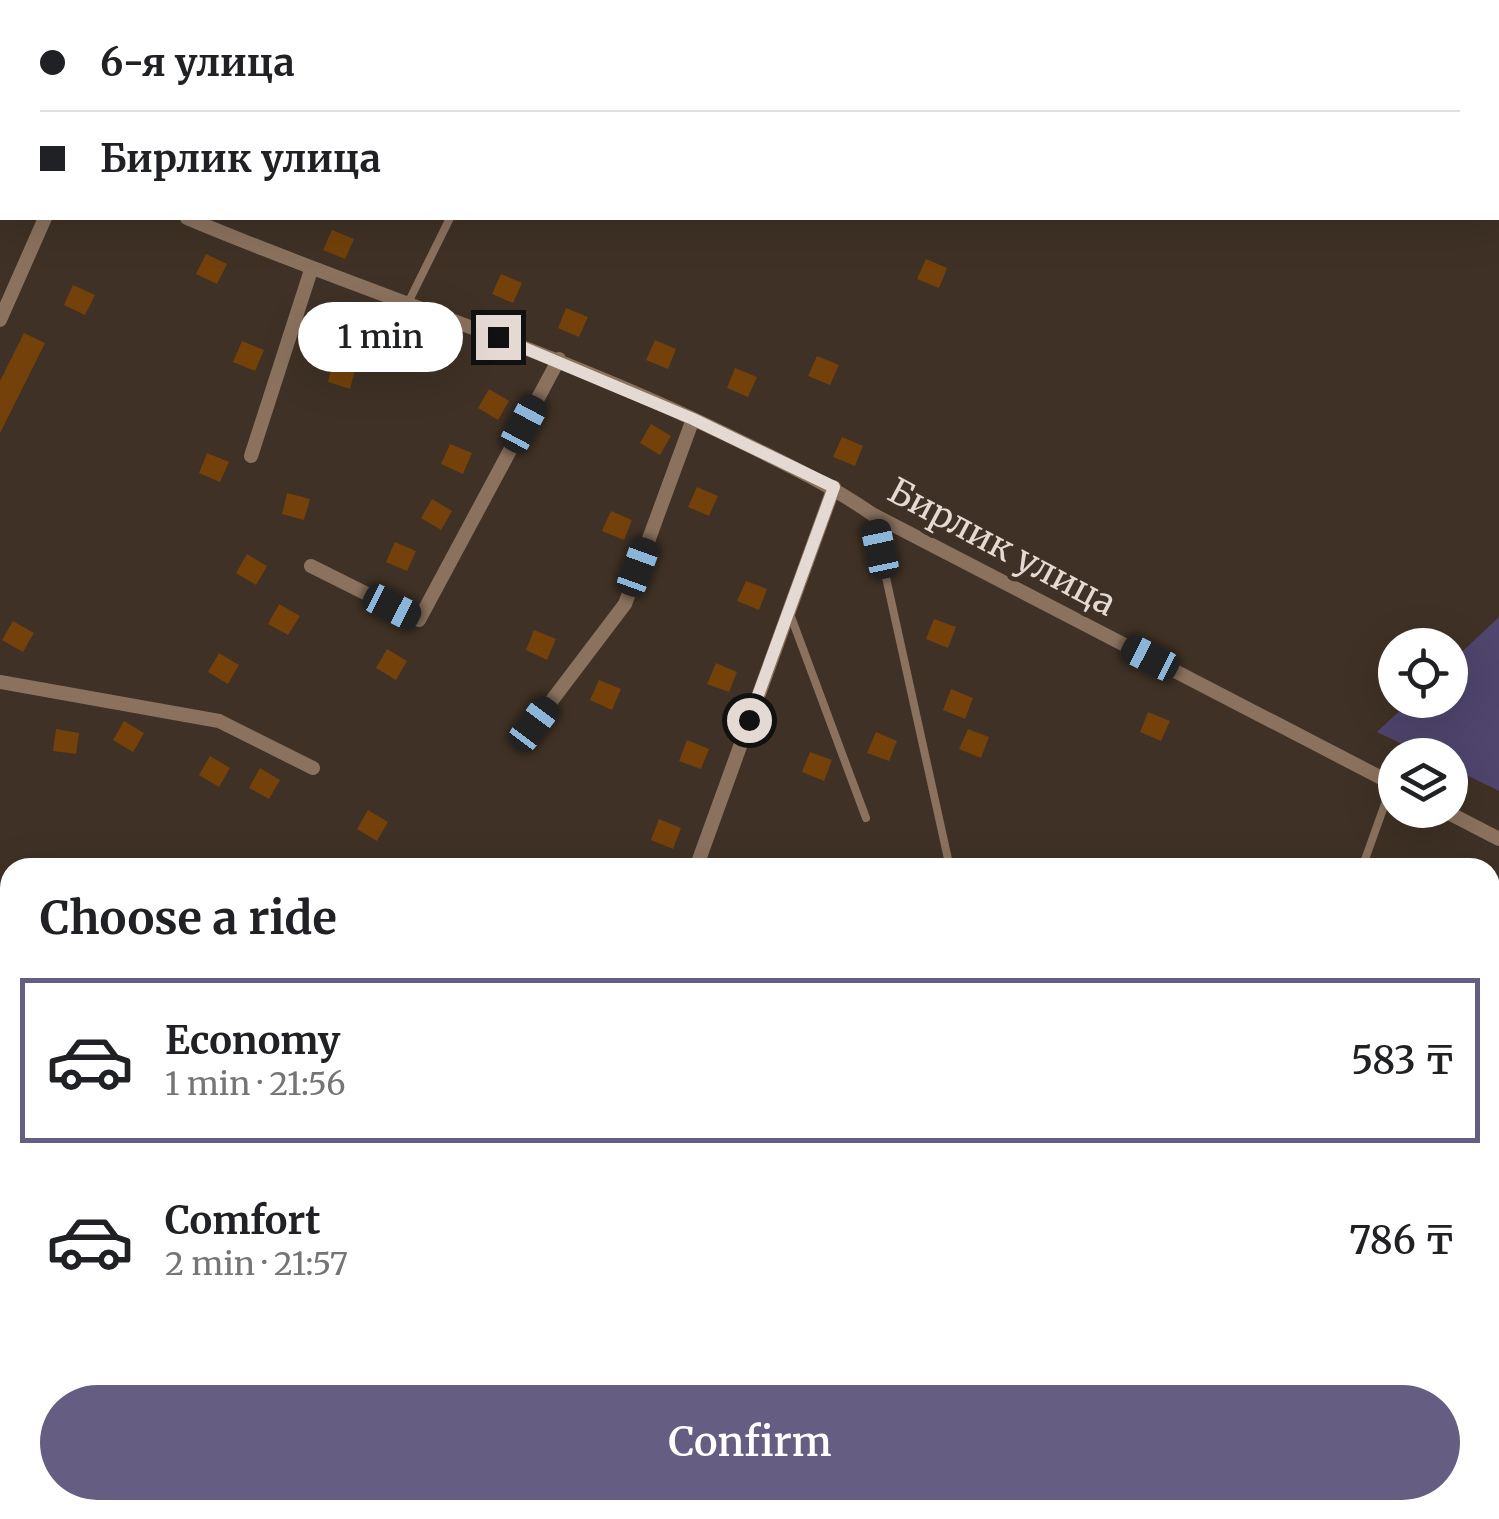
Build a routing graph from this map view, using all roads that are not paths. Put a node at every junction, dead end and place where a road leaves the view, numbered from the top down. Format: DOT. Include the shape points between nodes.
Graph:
graph roads {
  1 [pos="43,220"];
  2 [pos="192,220"];
  3 [pos="449,220"];
  4 [pos="311,270"];
  5 [pos="408,303"];
  6 [pos="0,320"];
  7 [pos="559,360"];
  8 [pos="693,419"];
  9 [pos="251,456"];
  10 [pos="834,487"];
  11 [pos="872,514"];
  12 [pos="310,566"];
  13 [pos="789,610"];
  14 [pos="0,682"];
  15 [pos="534,724"];
  16 [pos="313,768"];
  17 [pos="1378,776"];
  18 [pos="866,818"];
  19 [pos="1468,823"];
  20 [pos="1378,826"];
  21 [pos="1499,839"];
  22 [pos="700,858"];
  23 [pos="948,858"];
  24 [pos="1366,858"];
  1 -- 6 [label="street"];
  2 -- 4 [label="street, Бирлик улица"];
  3 -- 5 [label="lane"];
  4 -- 5 [label="street, Бирлик улица"];
  4 -- 9 [label="street"];
  5 -- 7 [label="street, Бирлик улица"];
  7 -- 8 [label="street, Бирлик улица"];
  7 -- 12 [label="street" via="419,620"];
  8 -- 10 [label="street, Бирлик улица"];
  8 -- 15 [label="street" via="624,604"];
  10 -- 11 [label="street, Бирлик улица"];
  10 -- 13 [label="street"];
  11 -- 17 [label="street, Бирлик улица"];
  11 -- 23 [label="lane"];
  13 -- 18 [label="lane"];
  13 -- 22 [label="street"];
  14 -- 16 [label="street" via="219,721"];
  19 -- 21 [label="street"];
  20 -- 24 [label="lane"];
}
